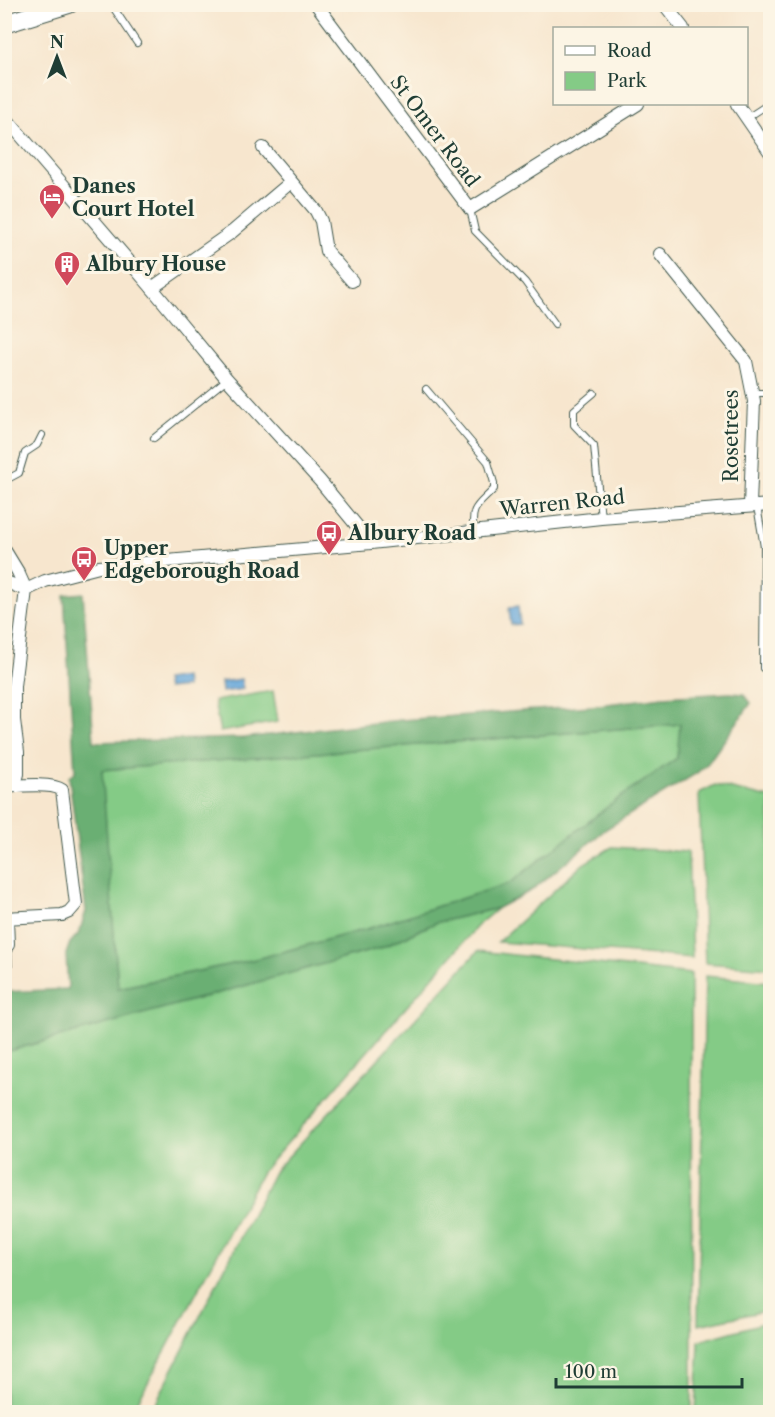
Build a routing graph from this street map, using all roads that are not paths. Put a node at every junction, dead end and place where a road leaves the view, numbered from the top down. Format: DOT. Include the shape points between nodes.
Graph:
graph roads {
  1 [pos="69,4"];
  2 [pos="111,4"];
  3 [pos="316,4"];
  4 [pos="664,4"];
  5 [pos="4,24"];
  6 [pos="682,27"];
  7 [pos="137,43"];
  8 [pos="771,103"];
  9 [pos="636,105"];
  10 [pos="738,105"];
  11 [pos="4,116"];
  12 [pos="747,118"];
  13 [pos="263,148"];
  14 [pos="771,152"];
  15 [pos="291,182"];
  16 [pos="470,209"];
  17 [pos="660,254"];
  18 [pos="352,281"];
  19 [pos="152,288"];
  20 [pos="555,324"];
  21 [pos="227,379"];
  22 [pos="426,389"];
  23 [pos="594,393"];
  24 [pos="753,393"];
  25 [pos="771,393"];
  26 [pos="42,435"];
  27 [pos="154,438"];
  28 [pos="4,481"];
  29 [pos="771,505"];
  30 [pos="754,506"];
  31 [pos="601,518"];
  32 [pos="474,532"];
  33 [pos="371,543"];
  34 [pos="4,549"];
  35 [pos="5,581"];
  36 [pos="26,590"];
  37 [pos="763,668"];
  38 [pos="10,786"];
  39 [pos="6,918"];
  40 [pos="8,945"];
  41 [pos="4,976"];
  1 -- 5 [label="main road"];
  2 -- 7 [label="lane"];
  3 -- 16 [label="street, St Omer Road"];
  4 -- 6 [label="street"];
  8 -- 12 [label="lane"];
  9 -- 16 [label="street, St Omer Road"];
  10 -- 12 [label="street"];
  11 -- 19 [label="street"];
  12 -- 14 [label="street"];
  13 -- 15 [label="street"];
  15 -- 18 [label="street" via="321,221 326,251"];
  15 -- 19 [label="street" via="232,232"];
  16 -- 20 [label="lane" via="475,231 525,282"];
  17 -- 24 [label="street, Rosetrees" via="746,361"];
  19 -- 21 [label="street"];
  21 -- 27 [label="lane"];
  21 -- 33 [label="street"];
  22 -- 32 [label="lane" via="488,462 494,489 474,510"];
  23 -- 31 [label="lane" via="574,410 574,425 594,446"];
  24 -- 25 [label="lane"];
  24 -- 30 [label="street, Rosetrees"];
  26 -- 28 [label="lane" via="37,445 25,453 19,473"];
  29 -- 30 [label="street, Warren Road"];
  30 -- 31 [label="street, Warren Road"];
  30 -- 37 [label="lane" via="764,547"];
  31 -- 32 [label="street, Warren Road"];
  32 -- 33 [label="street, Warren Road"];
  33 -- 36 [label="street, Warren Road" via="99,567"];
  34 -- 36 [label="street"];
  35 -- 36 [label="street"];
  36 -- 38 [label="street" via="14,686 18,780"];
  38 -- 39 [label="street" via="53,786 62,790 76,904 62,915"];
  39 -- 40 [label="street"];
  40 -- 41 [label="lane" via="9,972"];
}
